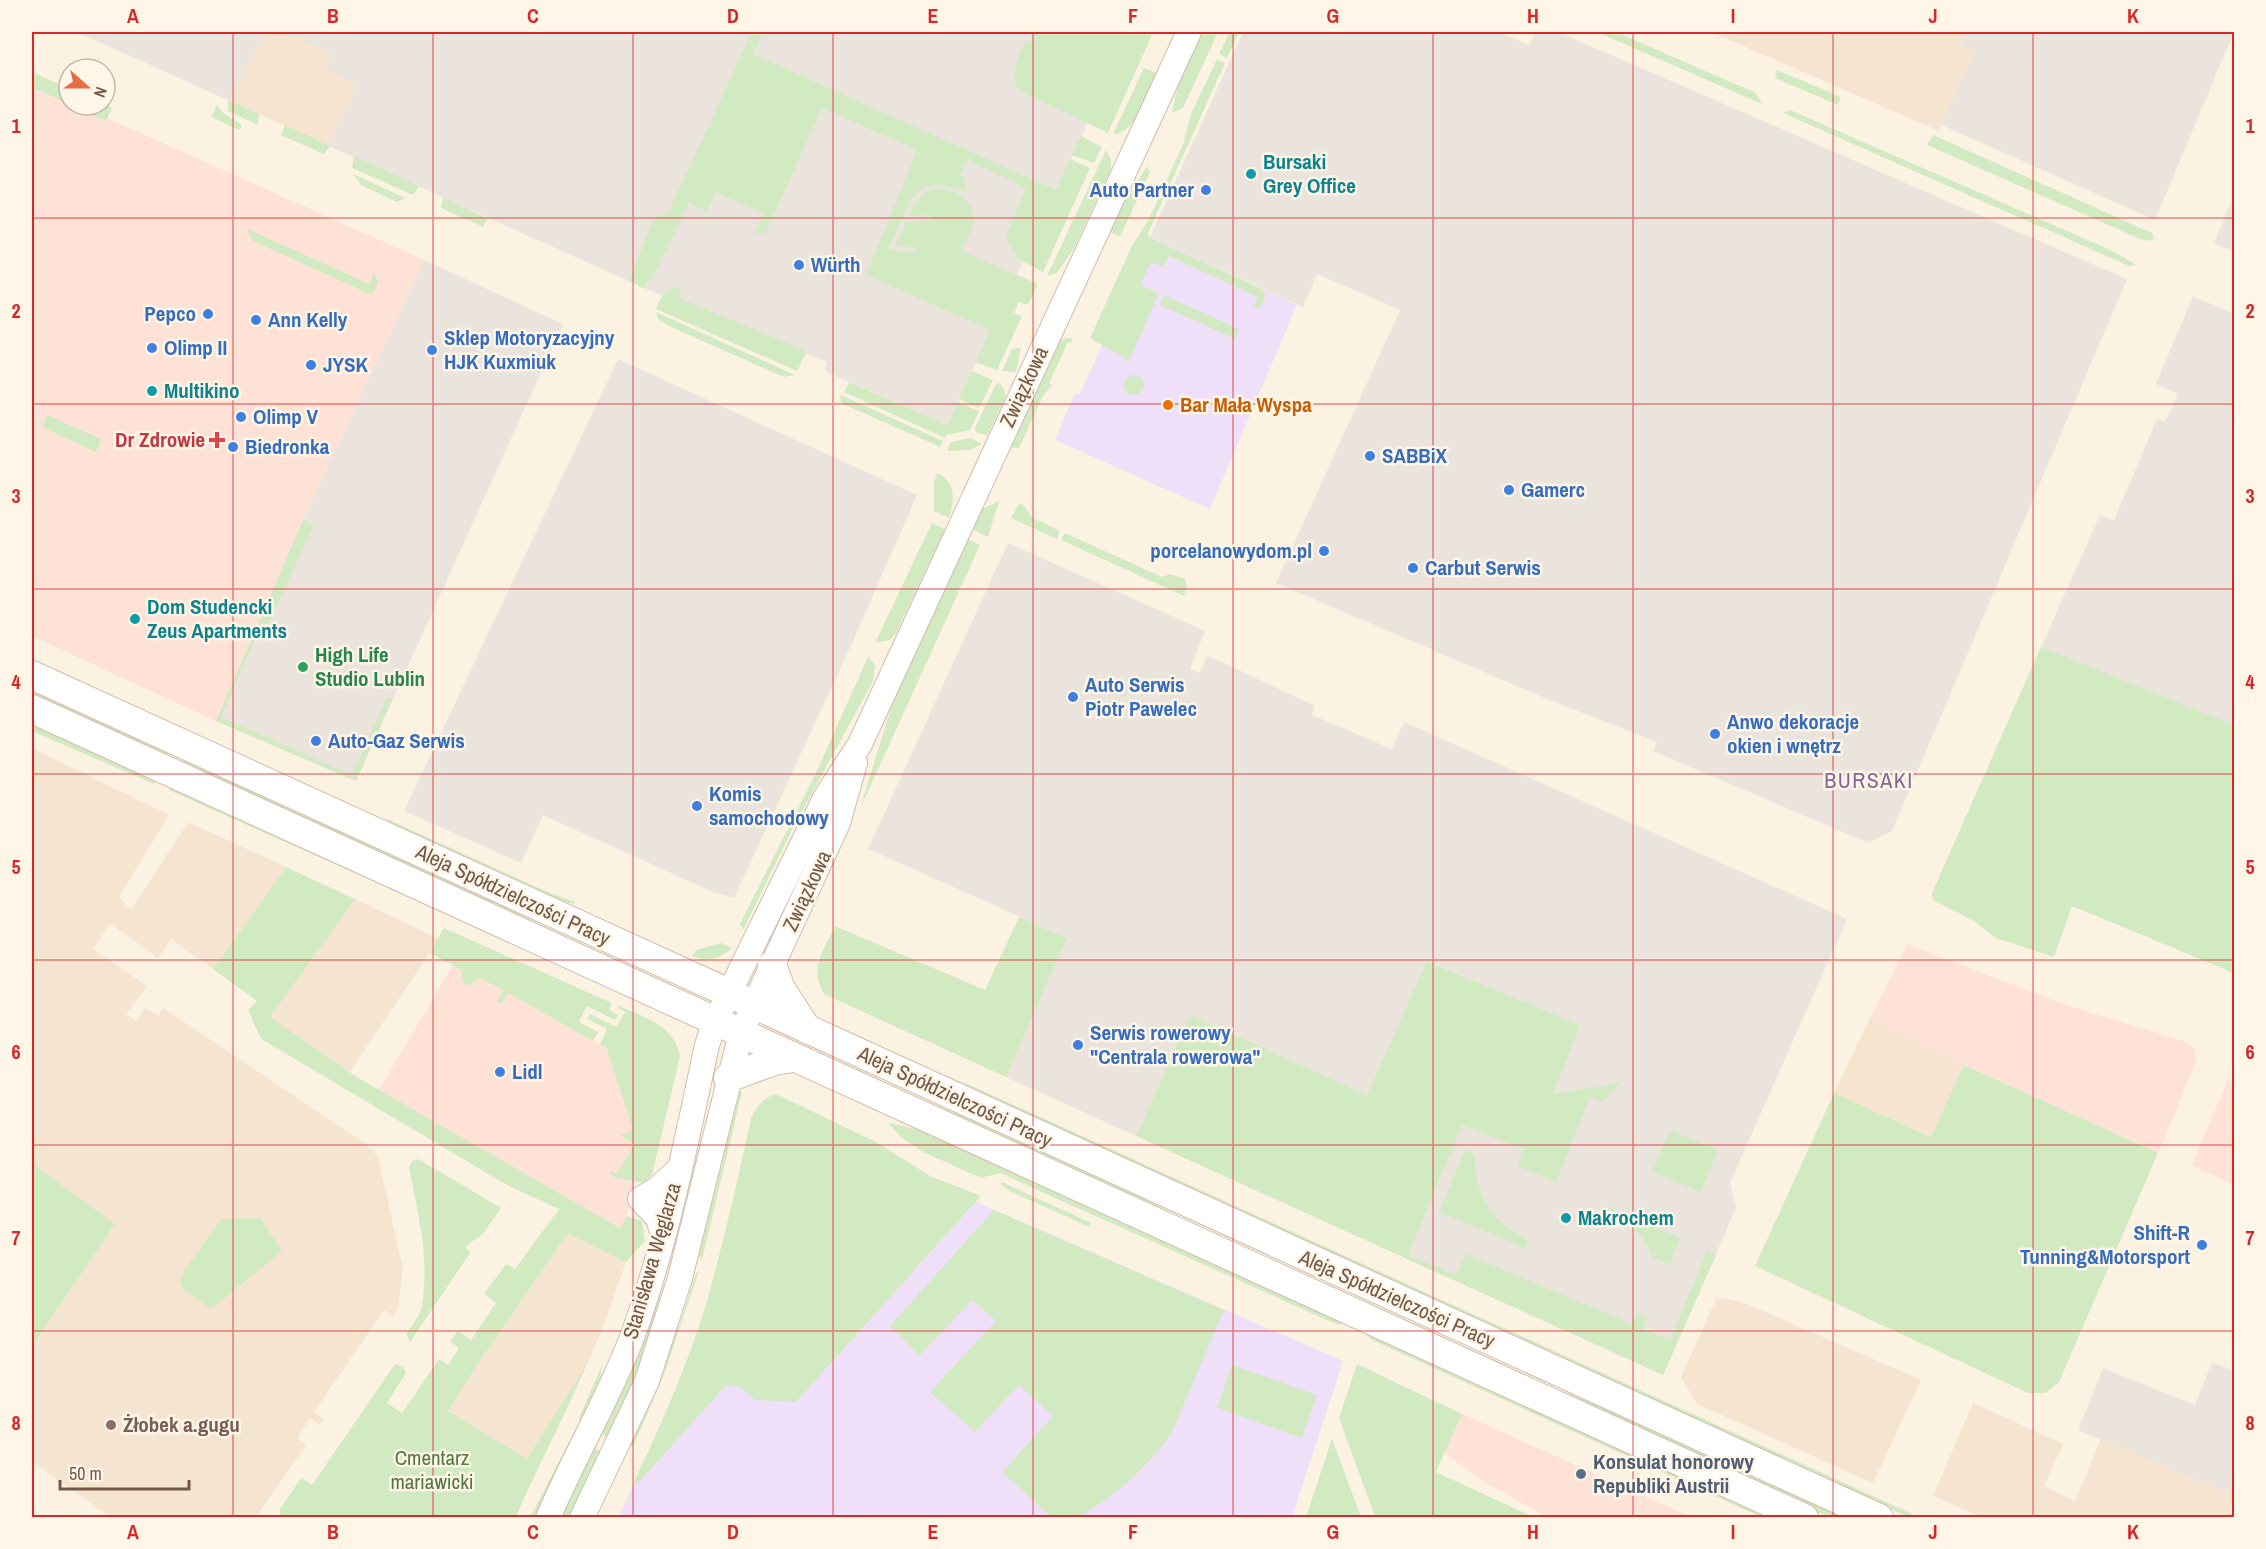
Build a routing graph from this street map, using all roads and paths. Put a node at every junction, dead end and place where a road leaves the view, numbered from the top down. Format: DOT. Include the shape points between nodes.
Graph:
graph roads {
  1 [pos="1188,32"];
  2 [pos="32,675"];
  3 [pos="32,709"];
  4 [pos="860,744"];
  5 [pos="772,965"];
  6 [pos="728,994"];
  7 [pos="754,1005"];
  8 [pos="728,1027"];
  9 [pos="807,1029"];
  10 [pos="793,1058"];
  11 [pos="728,1078"];
  12 [pos="548,1518"];
  13 [pos="582,1518"];
  14 [pos="1804,1518"];
  15 [pos="1879,1518"];
  1 -- 4 [label="street, Związkowa"];
  2 -- 6 [label="main road, Aleja Spółdzielczości Pracy"];
  3 -- 8 [label="main road, Aleja Spółdzielczości Pracy"];
  4 -- 5 [label="street, Związkowa" via="838,823"];
  4 -- 6 [label="street, Związkowa" via="826,796"];
  5 -- 7 [label="street, Związkowa"];
  5 -- 9 [label="main road" via="781,989"];
  6 -- 7 [label="main road, Aleja Spółdzielczości Pracy"];
  6 -- 8 [label="street, Stanisława Węglarza"];
  7 -- 8 [label="street, Związkowa"];
  7 -- 9 [label="main road, Aleja Spółdzielczości Pracy"];
  8 -- 10 [label="main road, Aleja Spółdzielczości Pracy"];
  8 -- 11 [label="street, Stanisława Węglarza"];
  8 -- 12 [label="street, Stanisława Węglarza" via="678,1170 663,1235 627,1349"];
  9 -- 15 [label="main road, Aleja Spółdzielczości Pracy"];
  10 -- 11 [label="main road"];
  10 -- 14 [label="main road, Aleja Spółdzielczości Pracy"];
  11 -- 13 [label="street, Stanisława Węglarza" via="693,1225 647,1381"];
}
